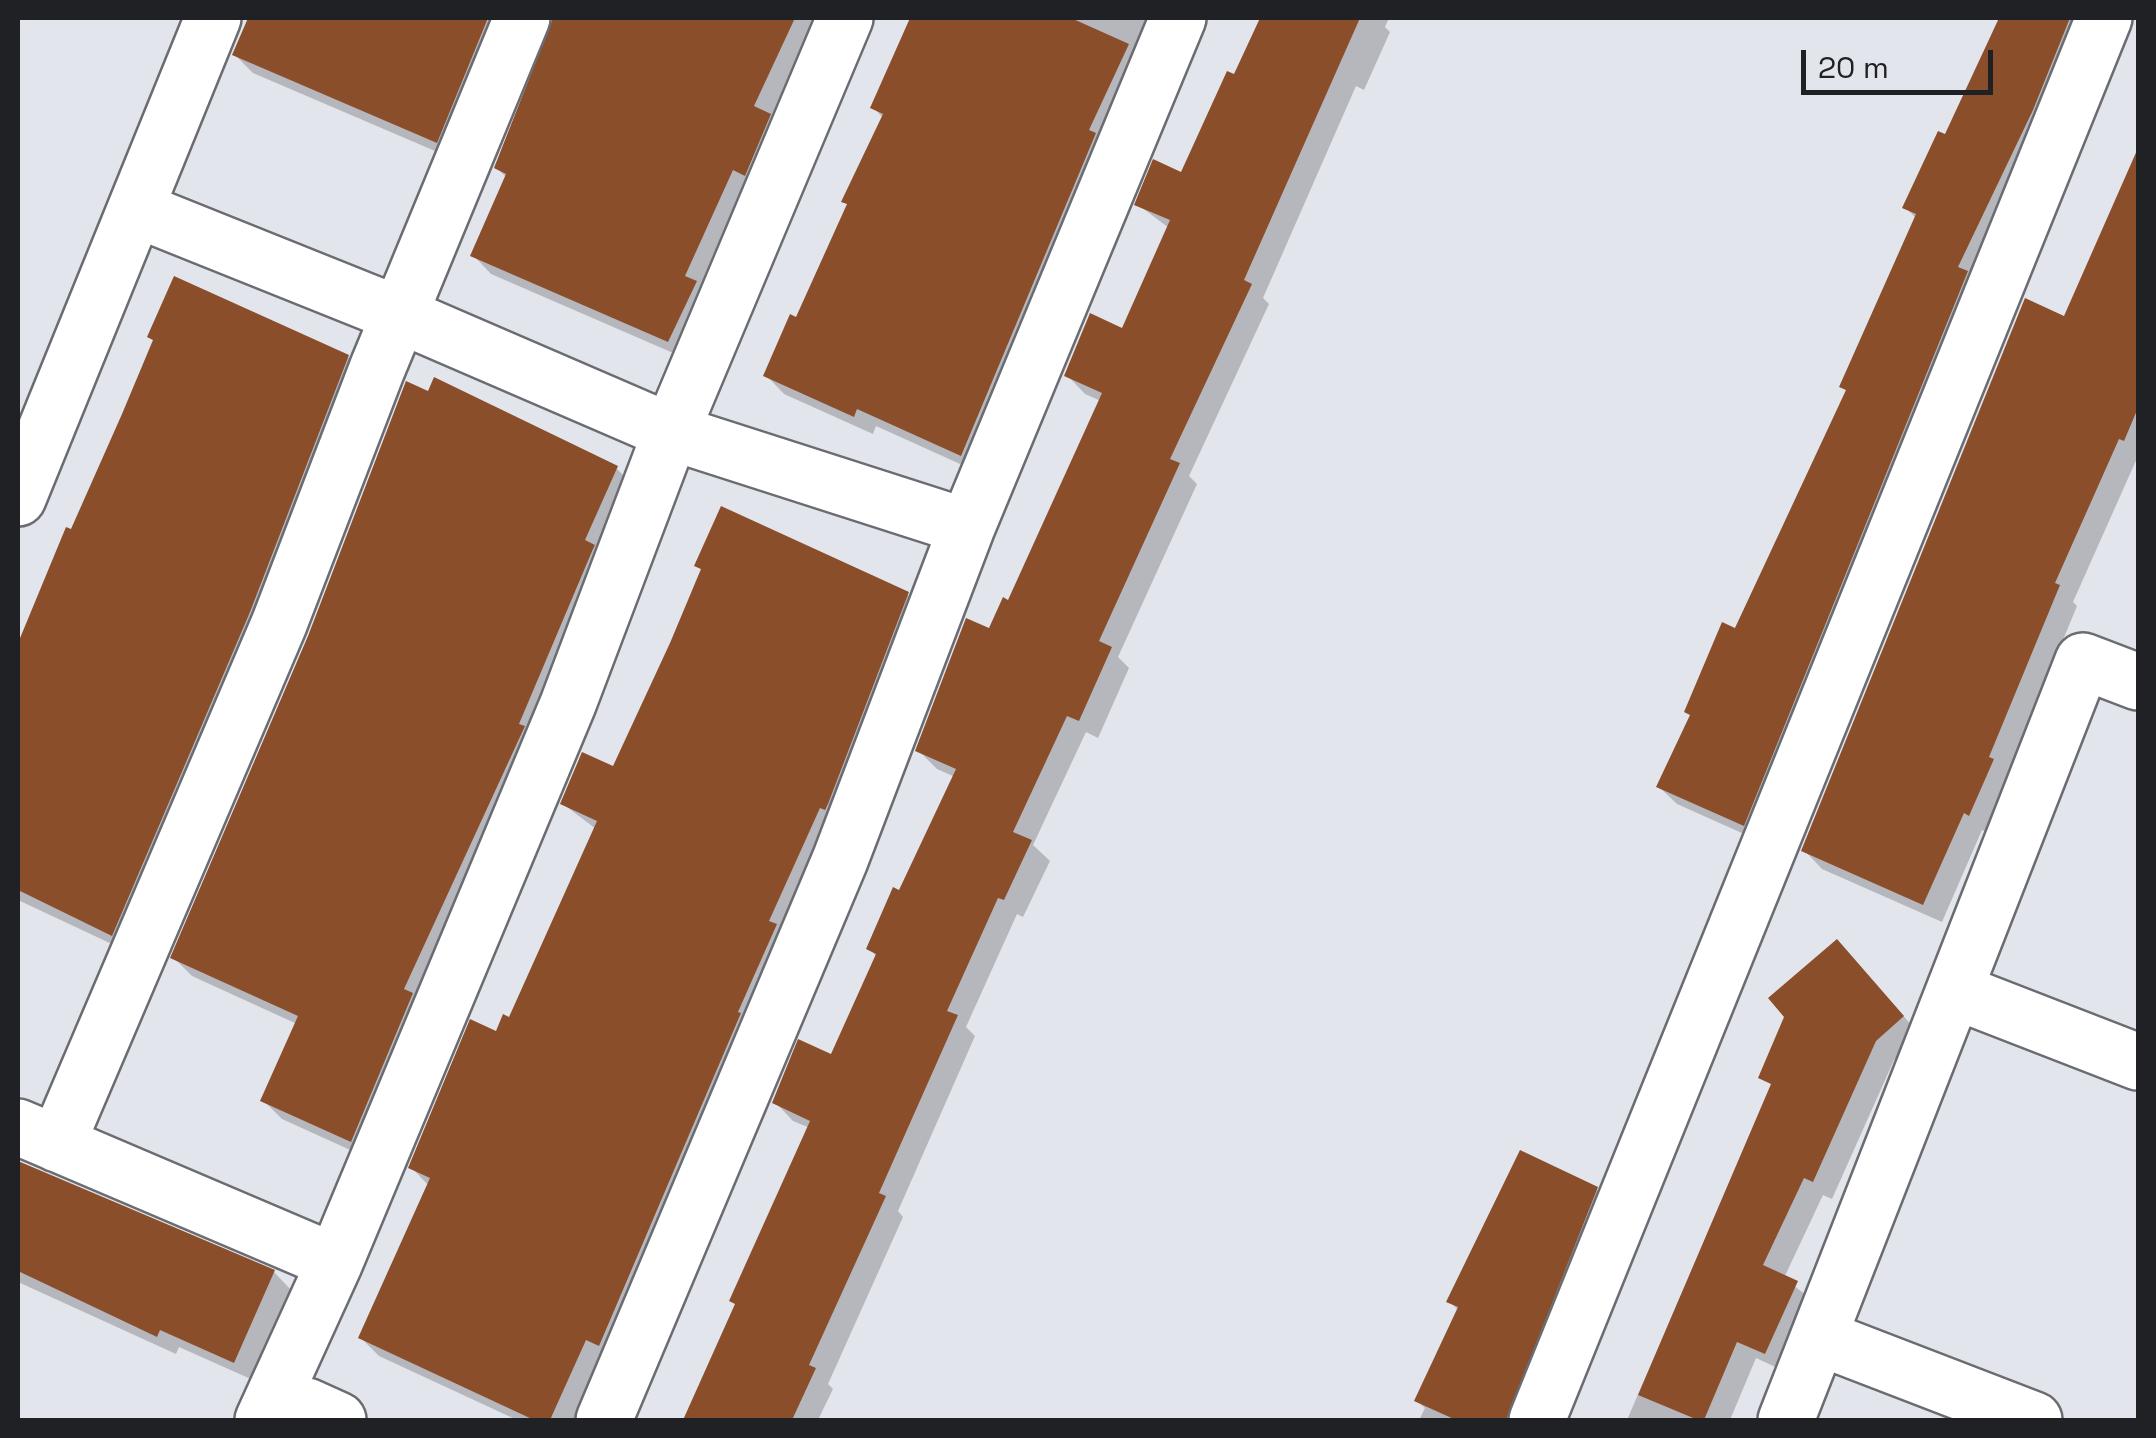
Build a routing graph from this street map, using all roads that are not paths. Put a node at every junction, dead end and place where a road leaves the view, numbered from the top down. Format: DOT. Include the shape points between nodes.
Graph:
graph roads {
  1 [pos="213,18"];
  2 [pos="522,18"];
  3 [pos="845,18"];
  4 [pos="1178,18"];
  5 [pos="2104,18"];
  6 [pos="138,210"];
  7 [pos="400,315"];
  8 [pos="672,432"];
  9 [pos="18,498"];
  10 [pos="966,527"];
  11 [pos="2138,682"];
  12 [pos="1955,990"];
  13 [pos="2138,1062"];
  14 [pos="37,1135"];
  15 [pos="335,1262"];
  16 [pos="1822,1338"];
  17 [pos="303,1416"];
  18 [pos="604,1420"];
  19 [pos="1537,1420"];
  20 [pos="1786,1420"];
  21 [pos="2034,1420"];
  1 -- 6 [label="street"];
  2 -- 7 [label="street"];
  3 -- 8 [label="street"];
  4 -- 10 [label="street"];
  5 -- 19 [label="street"];
  6 -- 7 [label="street"];
  6 -- 9 [label="street"];
  7 -- 8 [label="street"];
  7 -- 14 [label="street" via="279,624"];
  8 -- 10 [label="street"];
  8 -- 15 [label="street" via="568,704"];
  10 -- 18 [label="street" via="840,860"];
  11 -- 12 [label="street" via="2083,660"];
  12 -- 13 [label="street"];
  12 -- 16 [label="street"];
  14 -- 15 [label="street"];
  15 -- 17 [label="street"];
  16 -- 20 [label="street"];
  16 -- 21 [label="street"];
}
